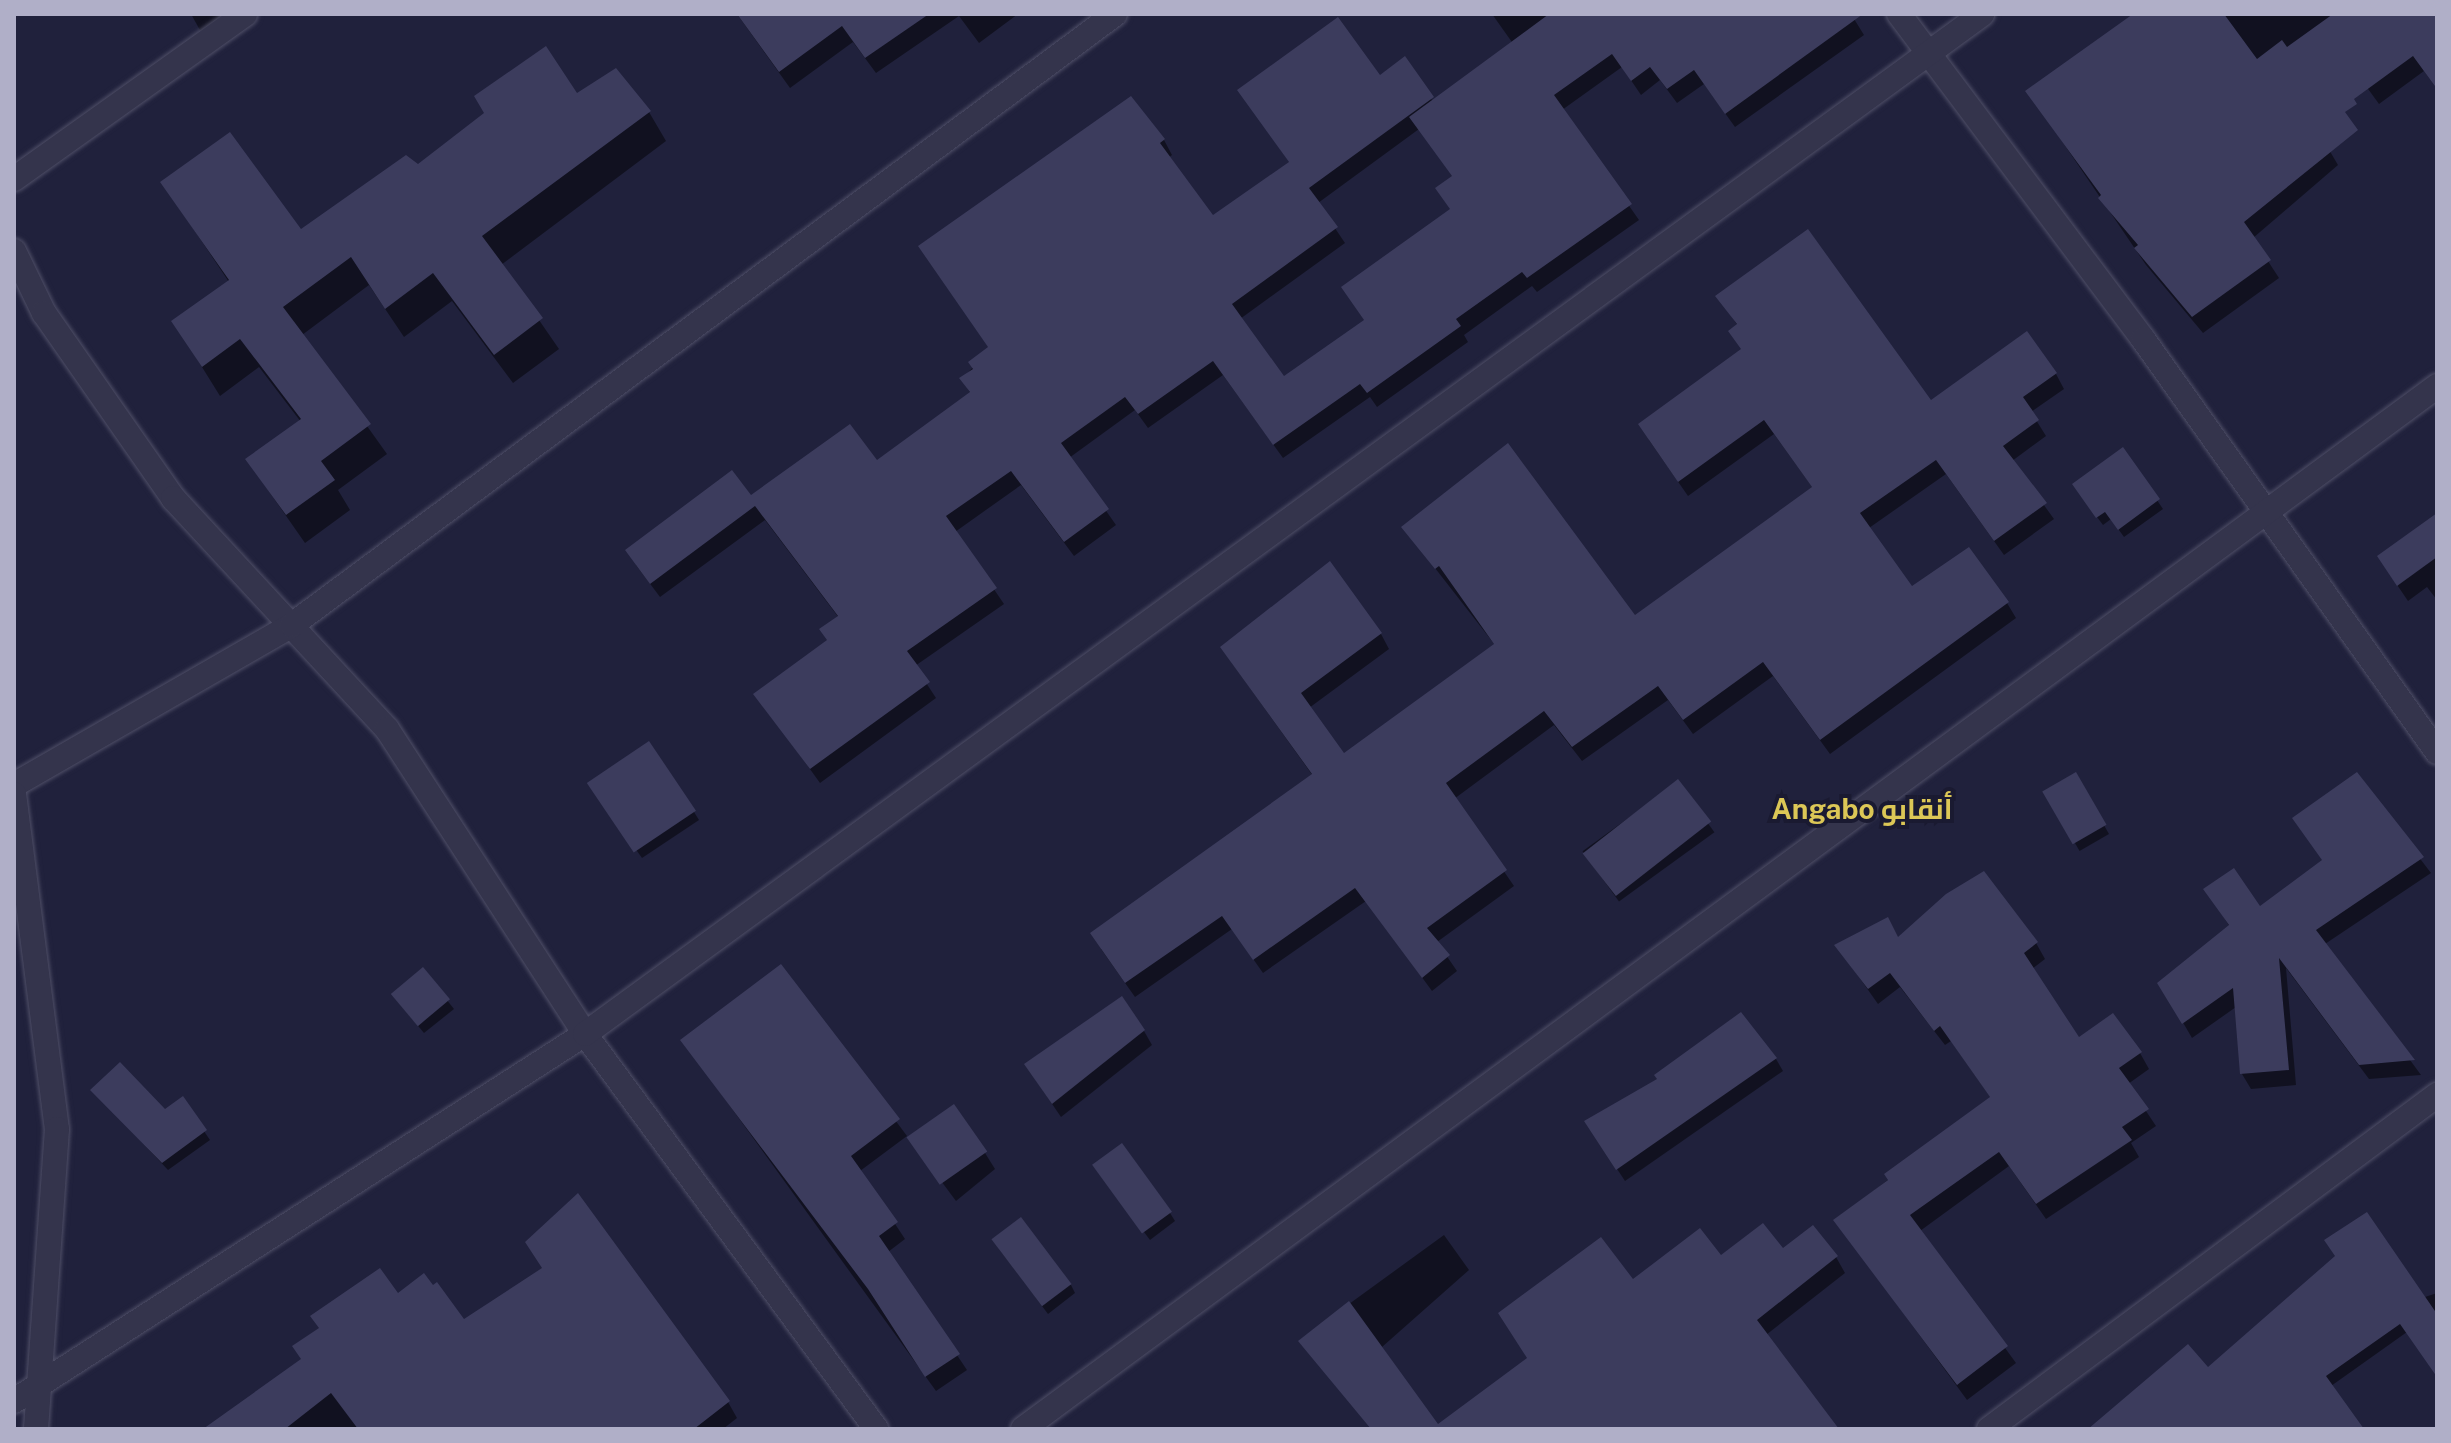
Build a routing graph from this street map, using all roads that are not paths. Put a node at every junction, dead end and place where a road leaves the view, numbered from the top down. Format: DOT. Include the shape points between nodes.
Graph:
graph roads {
  1 [pos="245,14"];
  2 [pos="1115,14"];
  3 [pos="1899,14"];
  4 [pos="1982,14"];
  5 [pos="1928,53"];
  6 [pos="14,179"];
  7 [pos="14,251"];
  8 [pos="2437,386"];
  9 [pos="2264,509"];
  10 [pos="292,625"];
  11 [pos="2437,752"];
  12 [pos="14,785"];
  13 [pos="14,794"];
  14 [pos="585,1034"];
  15 [pos="2437,1095"];
  16 [pos="36,1389"];
  17 [pos="14,1401"];
  18 [pos="36,1429"];
  19 [pos="876,1429"];
  20 [pos="1023,1429"];
  21 [pos="1989,1429"];
  1 -- 6 [label="street"];
  2 -- 10 [label="street"];
  3 -- 5 [label="street"];
  4 -- 5 [label="street"];
  5 -- 9 [label="street"];
  5 -- 14 [label="street"];
  7 -- 10 [label="street" via="44,313 173,498"];
  8 -- 9 [label="street"];
  9 -- 11 [label="street"];
  9 -- 20 [label="street"];
  10 -- 12 [label="street"];
  10 -- 14 [label="street" via="387,729"];
  13 -- 16 [label="street" via="57,1129"];
  14 -- 16 [label="street"];
  14 -- 19 [label="street"];
  15 -- 21 [label="street"];
  16 -- 17 [label="street"];
  16 -- 18 [label="street"];
}
